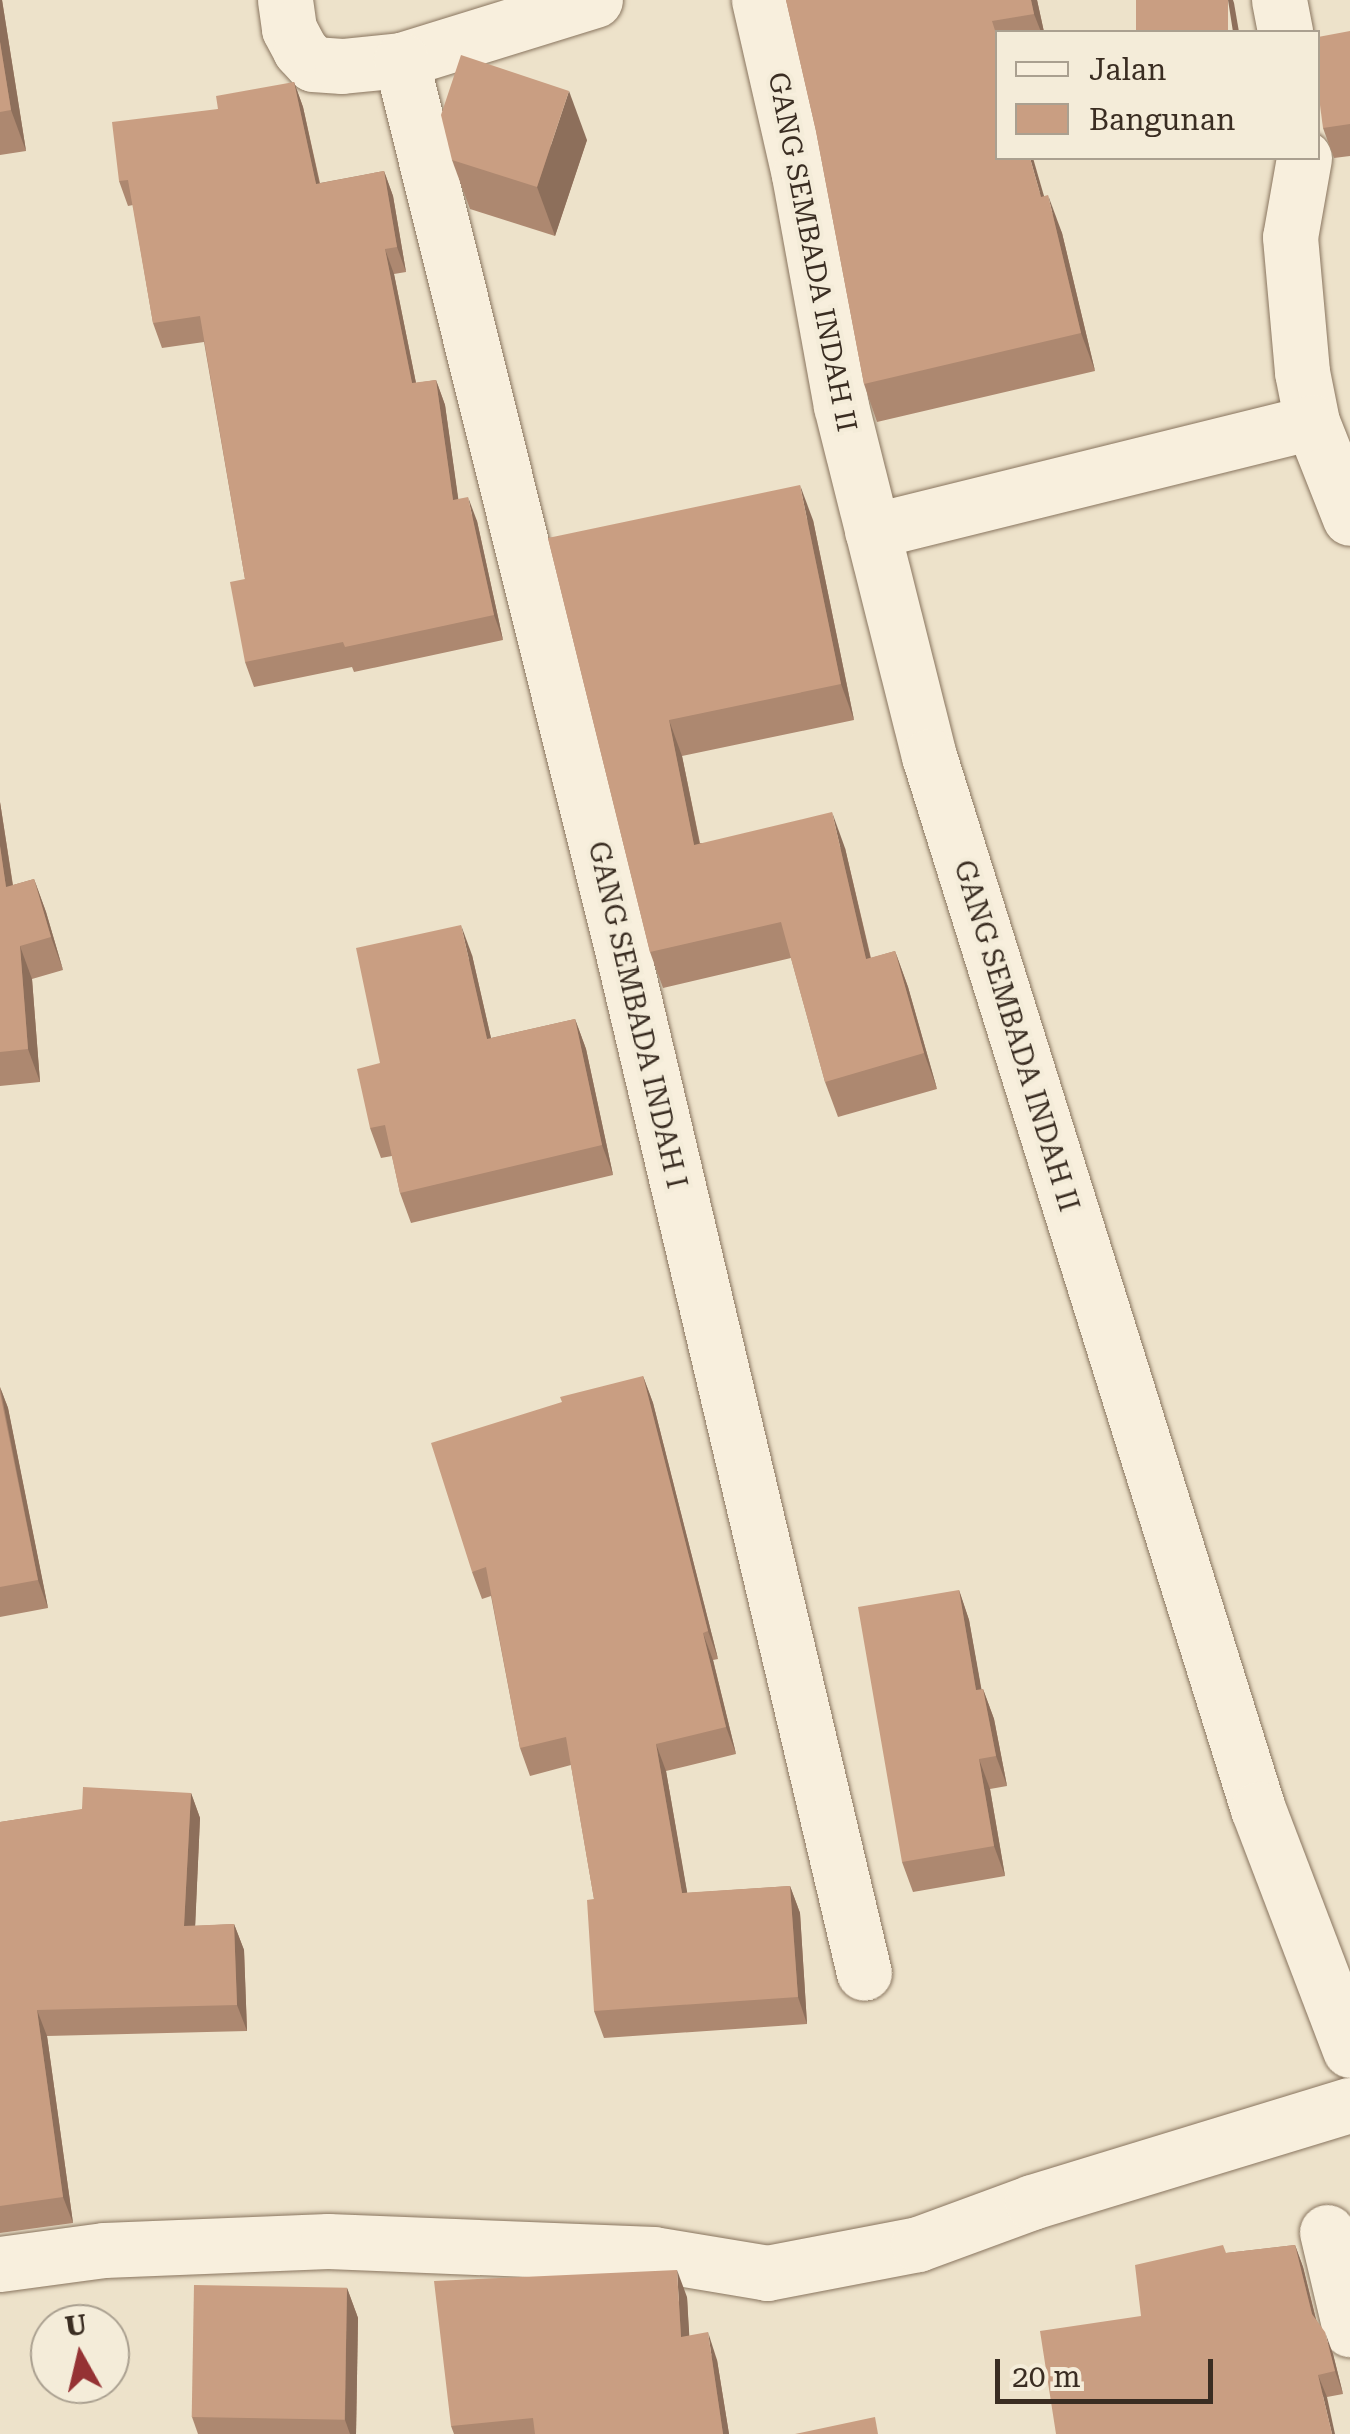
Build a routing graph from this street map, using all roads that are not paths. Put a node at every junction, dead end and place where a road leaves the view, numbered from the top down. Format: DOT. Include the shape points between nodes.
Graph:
graph roads {
  1 [pos="285,0"];
  2 [pos="595,0"];
  3 [pos="759,0"];
  4 [pos="1279,0"];
  5 [pos="1286,30"];
  6 [pos="402,60"];
  7 [pos="1304,160"];
  8 [pos="1312,422"];
  9 [pos="1350,518"];
  10 [pos="872,531"];
  11 [pos="864,1973"];
  12 [pos="1350,2050"];
  13 [pos="1350,2104"];
  14 [pos="1327,2232"];
  15 [pos="0,2264"];
  16 [pos="1350,2329"];
  1 -- 6 [label="street" via="289,30 313,64"];
  2 -- 6 [label="street"];
  3 -- 10 [label="street, GANG SEMBADA INDAH II"];
  4 -- 5 [label="street"];
  6 -- 11 [label="street, GANG SEMBADA INDAH I"];
  7 -- 8 [label="street" via="1290,274"];
  8 -- 9 [label="street"];
  8 -- 10 [label="street"];
  10 -- 12 [label="street, GANG SEMBADA INDAH II" via="929,756 1252,1790"];
  13 -- 15 [label="street" via="918,2244 766,2273 654,2254 328,2242 104,2250"];
  14 -- 16 [label="street"];
}
